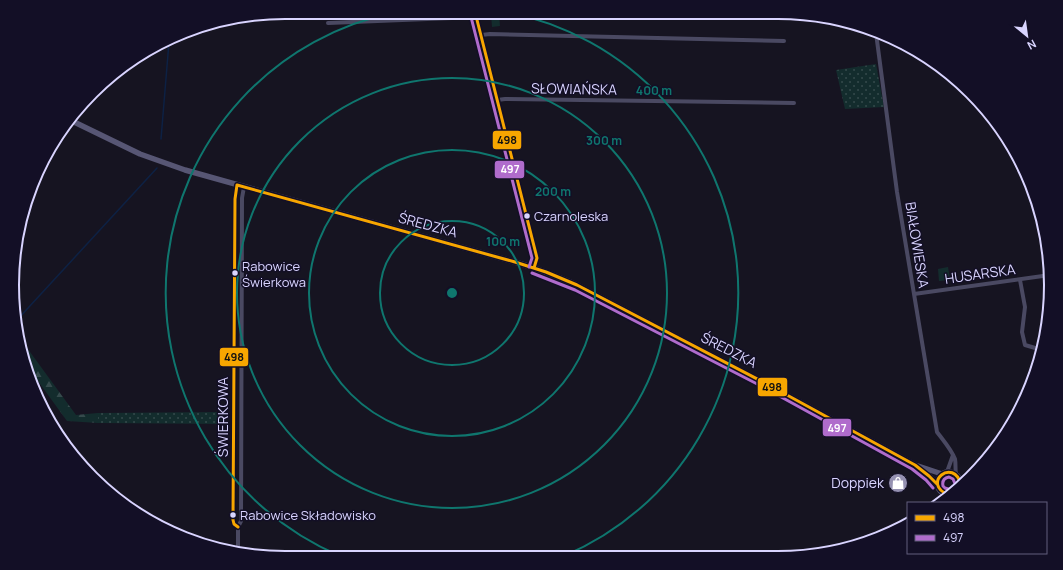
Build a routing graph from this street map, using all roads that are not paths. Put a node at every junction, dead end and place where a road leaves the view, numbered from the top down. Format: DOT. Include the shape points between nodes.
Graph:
graph roads {
  1 [pos="402,19"];
  2 [pos="477,19"];
  3 [pos="328,23"];
  4 [pos="481,35"];
  5 [pos="877,38"];
  6 [pos="784,41"];
  7 [pos="497,100"];
  8 [pos="794,103"];
  9 [pos="75,122"];
  10 [pos="237,185"];
  11 [pos="244,186"];
  12 [pos="534,268"];
  13 [pos="1043,276"];
  14 [pos="1020,280"];
  15 [pos="914,294"];
  16 [pos="1036,348"];
  17 [pos="953,455"];
  18 [pos="915,465"];
  19 [pos="945,473"];
  20 [pos="956,474"];
  21 [pos="960,479"];
  22 [pos="937,484"];
  23 [pos="942,493"];
  24 [pos="238,527"];
  25 [pos="238,547"];
  1 -- 3 [label="street"];
  2 -- 4 [label="street"];
  4 -- 6 [label="street"];
  4 -- 7 [label="street"];
  5 -- 15 [label="street, BIAŁOWIESKA" via="897,192"];
  7 -- 8 [label="street, SŁOWIAŃSKA"];
  7 -- 12 [label="street" via="537,258"];
  9 -- 10 [label="street, ŚREDZKA" via="159,161"];
  10 -- 11 [label="street, ŚREDZKA"];
  10 -- 24 [label="street, ŚWIERKOWA" via="233,520"];
  11 -- 12 [label="street, ŚREDZKA"];
  11 -- 24 [label="street, ŚWIERKOWA" via="241,521"];
  12 -- 18 [label="street, ŚREDZKA" via="576,285 737,368"];
  13 -- 14 [label="street, HUSARSKA"];
  14 -- 15 [label="street, HUSARSKA"];
  14 -- 16 [label="street" via="1025,307 1022,332 1025,345"];
  15 -- 17 [label="street, BIAŁOWIESKA" via="937,432"];
  17 -- 19 [label="street"];
  17 -- 20 [label="street, BIAŁOWIESKA"];
  18 -- 19 [label="street, ŚREDZKA"];
  18 -- 22 [label="street, ŚREDZKA"];
  19 -- 20 [label="street, ŚREDZKA"];
  19 -- 22 [label="street" via="938,478"];
  20 -- 21 [label="street"];
  22 -- 23 [label="street, ŚREDZKA"];
  24 -- 25 [label="street, ŚWIERKOWA"];
}
